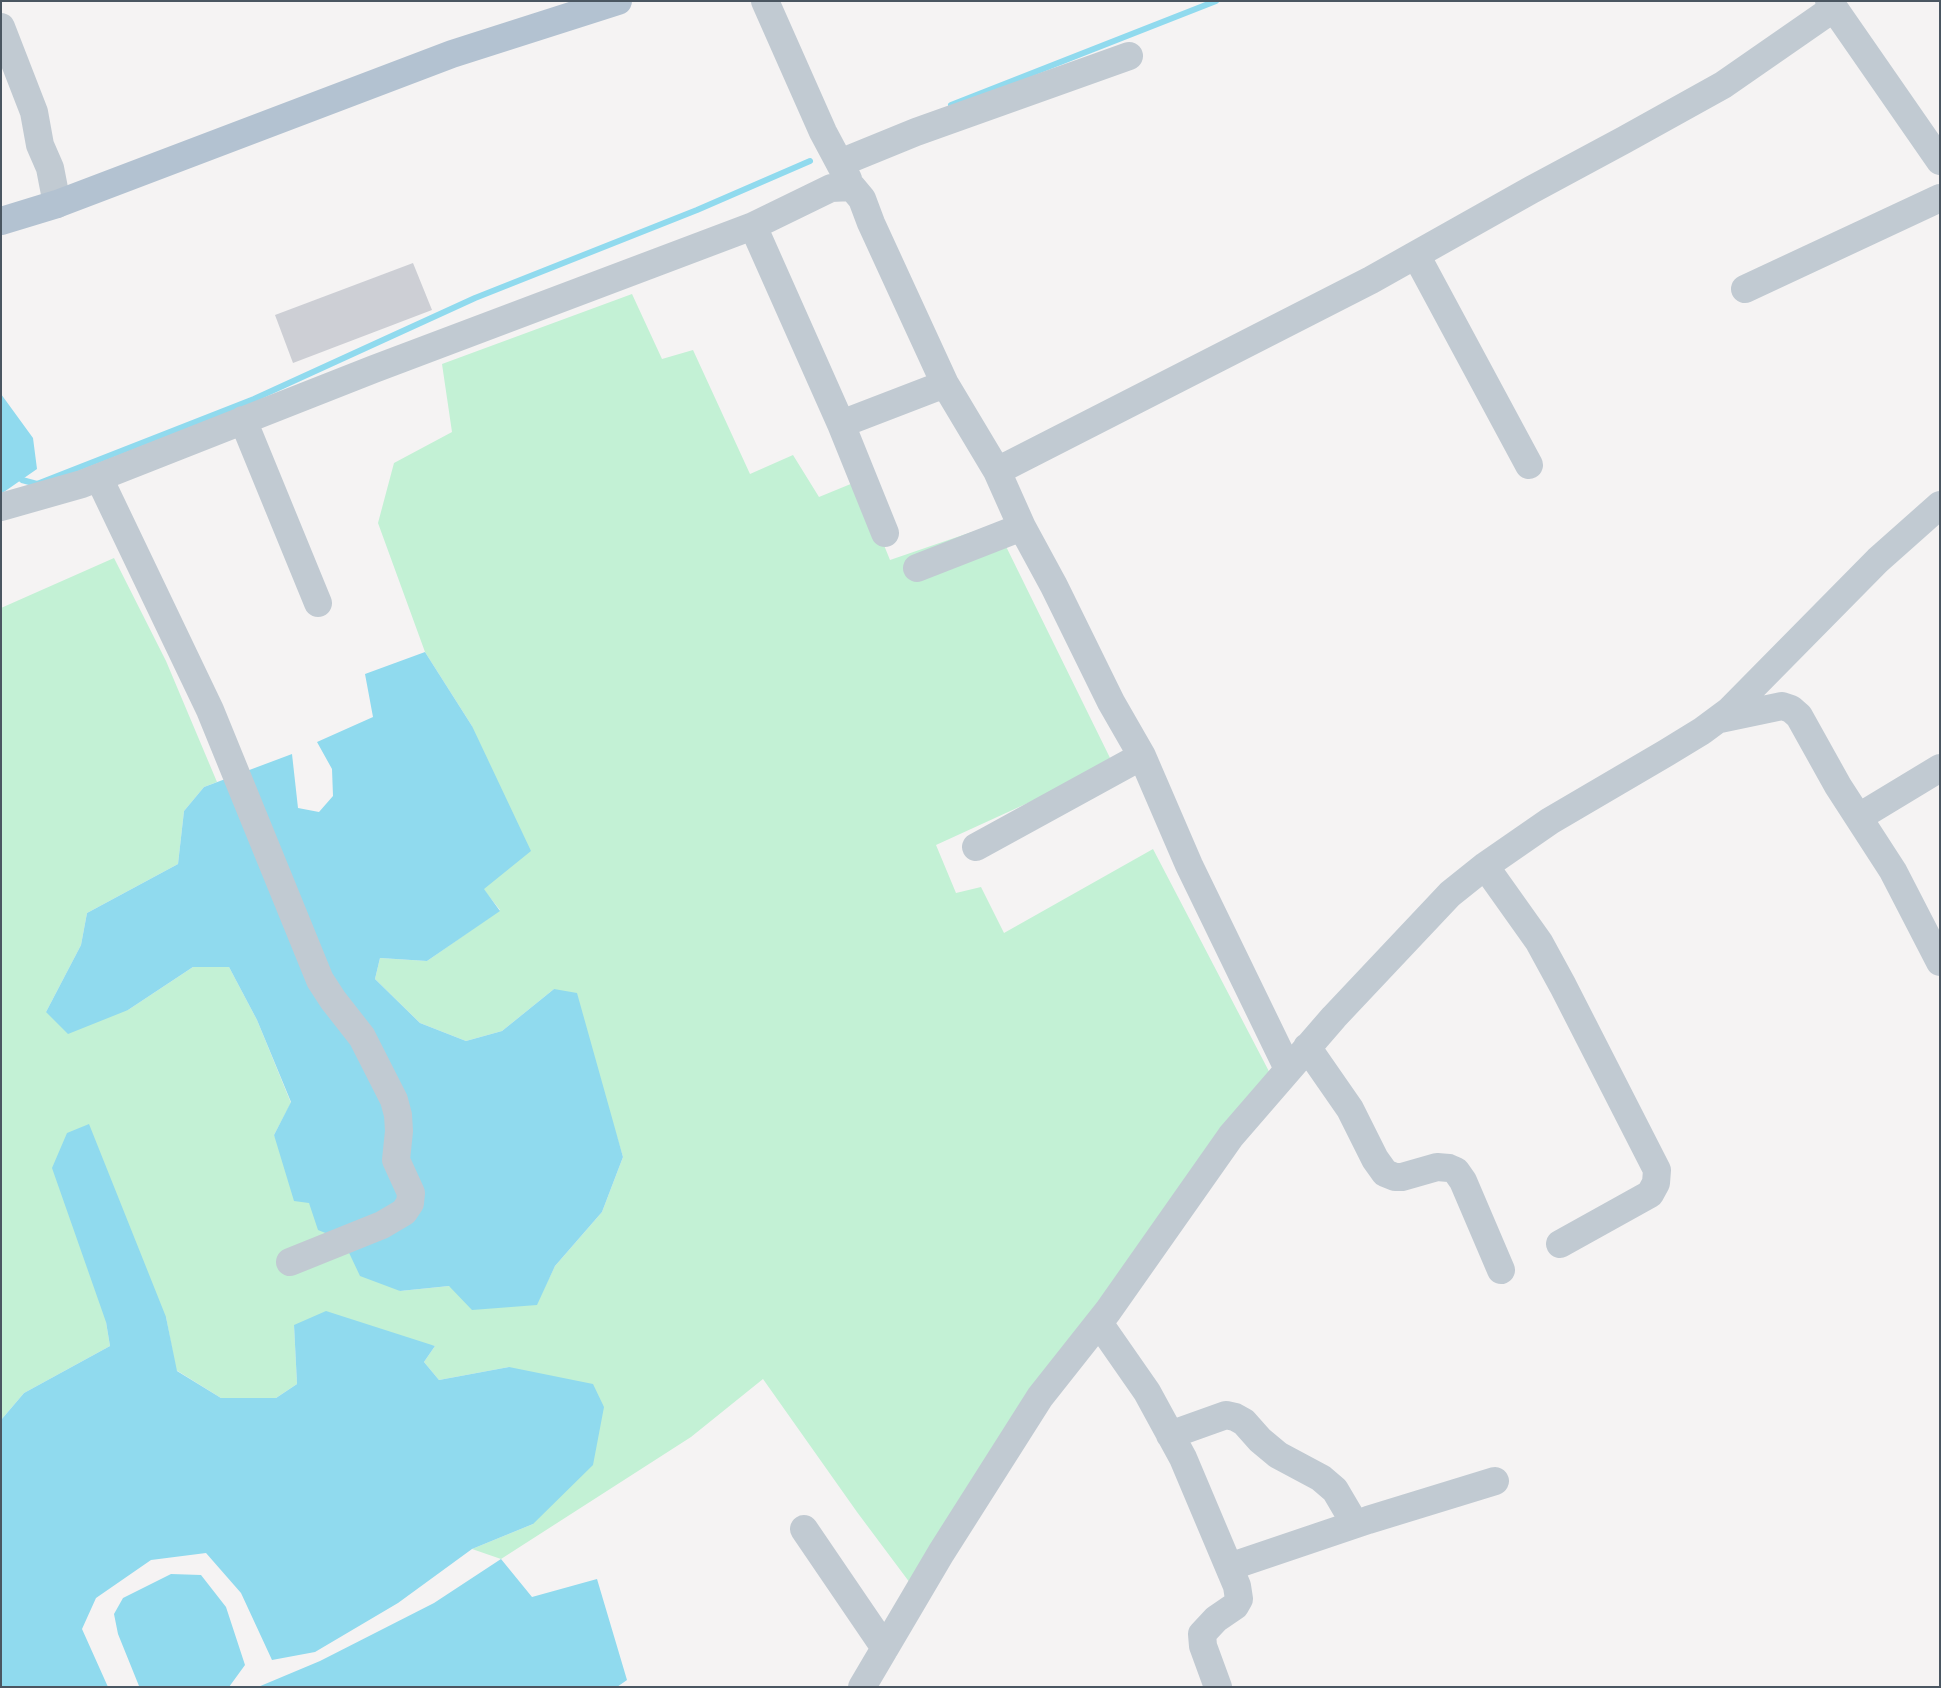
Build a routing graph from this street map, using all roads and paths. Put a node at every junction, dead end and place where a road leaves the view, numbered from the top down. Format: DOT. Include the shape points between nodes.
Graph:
graph roads {
  1 [pos="618,1"];
  2 [pos="764,1"];
  3 [pos="1831,5"];
  4 [pos="1,27"];
  5 [pos="1129,56"];
  6 [pos="1940,161"];
  7 [pos="846,175"];
  8 [pos="1940,198"];
  9 [pos="57,204"];
  10 [pos="1,221"];
  11 [pos="753,226"];
  12 [pos="1416,255"];
  13 [pos="1745,289"];
  14 [pos="945,384"];
  15 [pos="243,420"];
  16 [pos="842,424"];
  17 [pos="1529,465"];
  18 [pos="997,471"];
  19 [pos="99,478"];
  20 [pos="1940,505"];
  21 [pos="1,507"];
  22 [pos="1022,527"];
  23 [pos="885,533"];
  24 [pos="918,568"];
  25 [pos="318,603"];
  26 [pos="1718,719"];
  27 [pos="1142,756"];
  28 [pos="1940,768"];
  29 [pos="1859,817"];
  30 [pos="976,847"];
  31 [pos="1485,866"];
  32 [pos="1940,962"];
  33 [pos="1307,1047"];
  34 [pos="1288,1069"];
  35 [pos="1560,1244"];
  36 [pos="290,1262"];
  37 [pos="1501,1270"];
  38 [pos="1099,1322"];
  39 [pos="1170,1435"];
  40 [pos="1495,1481"];
  41 [pos="1356,1524"];
  42 [pos="804,1529"];
  43 [pos="1229,1567"];
  44 [pos="885,1648"];
  45 [pos="862,1687"];
  46 [pos="1218,1687"];
  1 -- 9 [label="main road" via="452,54"];
  2 -- 7 [label="street"];
  3 -- 6 [label="street"];
  3 -- 12 [label="street" via="1723,85"];
  4 -- 9 [label="street" via="34,112"];
  5 -- 7 [label="street" via="916,132"];
  7 -- 11 [label="street" via="831,188"];
  7 -- 14 [label="street" via="862,199"];
  8 -- 13 [label="street"];
  9 -- 10 [label="main road"];
  11 -- 15 [label="street"];
  11 -- 16 [label="street"];
  12 -- 17 [label="street"];
  12 -- 18 [label="street"];
  14 -- 16 [label="street"];
  14 -- 18 [label="street"];
  15 -- 19 [label="street"];
  15 -- 25 [label="street"];
  16 -- 23 [label="street"];
  18 -- 22 [label="street"];
  19 -- 21 [label="street"];
  19 -- 36 [label="street" via="210,710 320,980 362,1037 394,1100 398,1115 396,1160 411,1192 410,1204 404,1212 382,1225"];
  20 -- 26 [label="street" via="1878,560"];
  22 -- 24 [label="street"];
  22 -- 27 [label="street"];
  26 -- 29 [label="street" via="1782,706 1791,709 1799,716"];
  26 -- 31 [label="street" via="1550,821"];
  27 -- 30 [label="street"];
  27 -- 34 [label="street" via="1189,865"];
  28 -- 29 [label="street"];
  29 -- 32 [label="street" via="1893,872"];
  31 -- 33 [label="street" via="1450,894"];
  31 -- 35 [label="street" via="1539,942 1656,1170 1656,1183 1650,1194"];
  33 -- 34 [label="street"];
  33 -- 37 [label="street" via="1350,1109 1385,1172 1402,1177 1437,1167 1456,1171"];
  34 -- 38 [label="street" via="1231,1136"];
  38 -- 39 [label="street" via="1147,1392"];
  38 -- 44 [label="street" via="1040,1397"];
  39 -- 41 [label="street" via="1226,1415 1236,1417 1278,1455 1321,1478 1335,1490"];
  39 -- 43 [label="street"];
  40 -- 41 [label="street"];
  41 -- 43 [label="street"];
  42 -- 44 [label="street"];
  43 -- 46 [label="street" via="1239,1599 1202,1634 1203,1646"];
  44 -- 45 [label="street"];
}
